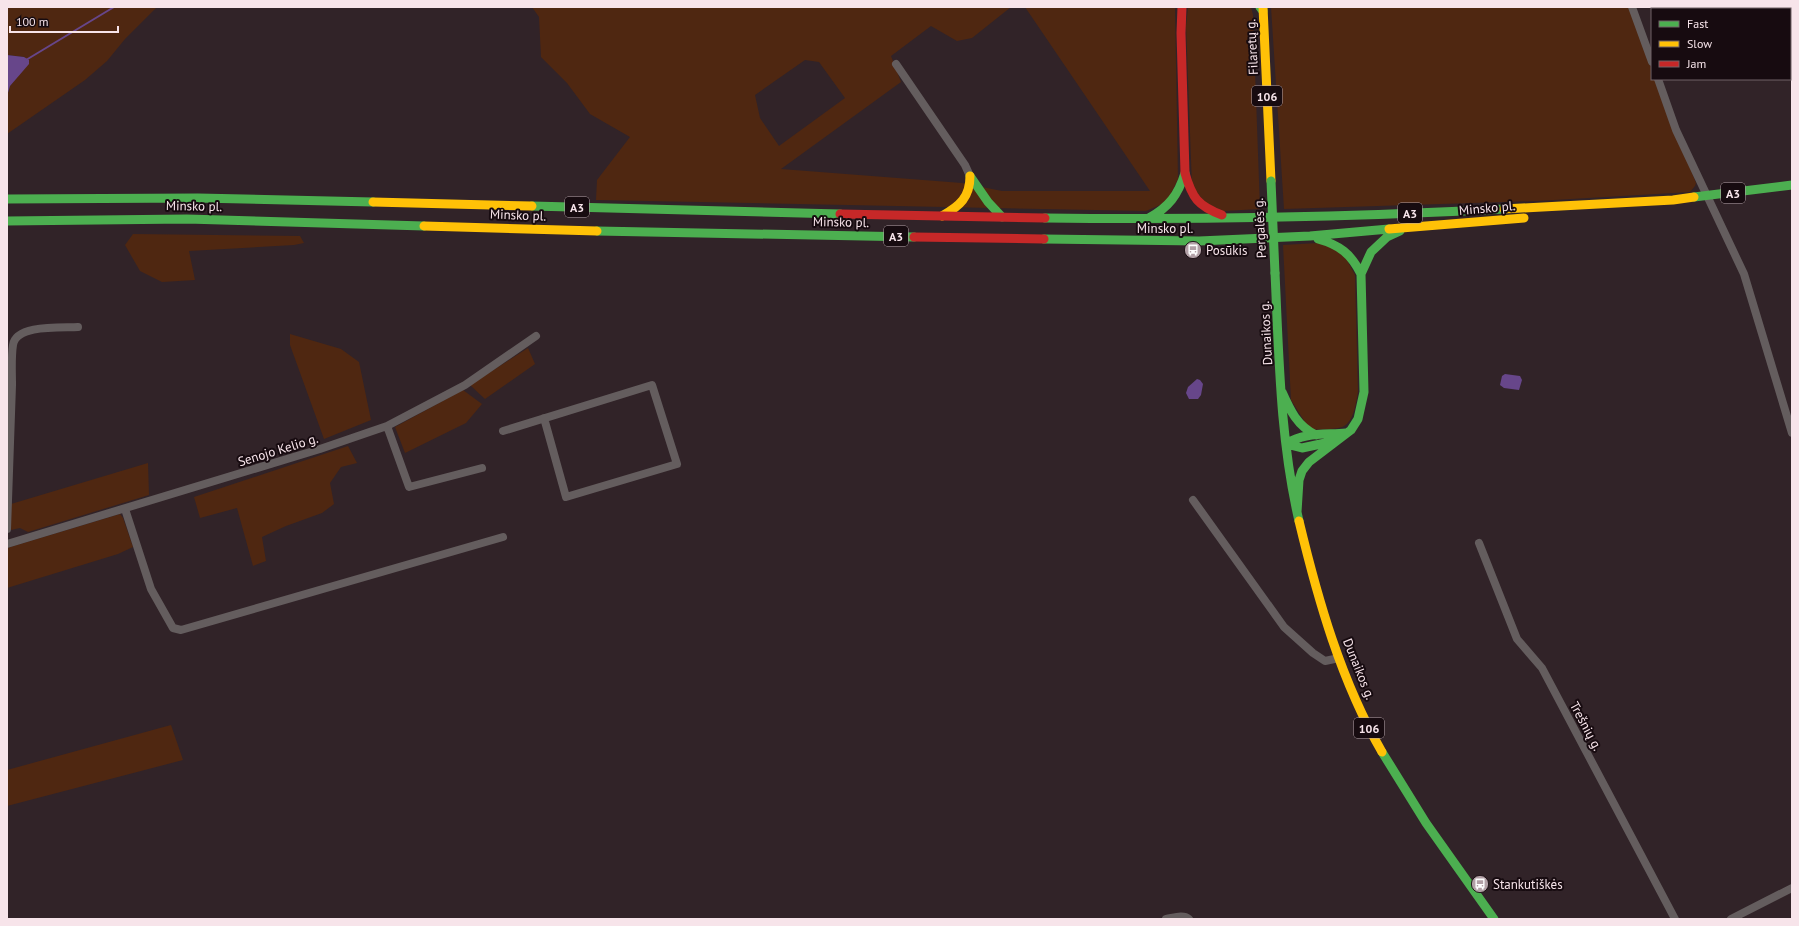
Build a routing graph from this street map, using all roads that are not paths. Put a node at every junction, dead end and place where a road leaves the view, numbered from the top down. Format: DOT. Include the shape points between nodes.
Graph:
graph roads {
  1 [pos="1182,7"];
  2 [pos="1632,7"];
  3 [pos="1262,8"];
  4 [pos="1651,59"];
  5 [pos="896,64"];
  6 [pos="1658,80"];
  7 [pos="1184,173"];
  8 [pos="970,176"];
  9 [pos="1271,181"];
  10 [pos="1792,186"];
  11 [pos="1707,196"];
  12 [pos="7,200"];
  13 [pos="1673,200"];
  14 [pos="942,216"];
  15 [pos="1002,217"];
  16 [pos="1228,217"];
  17 [pos="1146,219"];
  18 [pos="7,221"];
  19 [pos="1404,229"];
  20 [pos="1310,236"];
  21 [pos="1275,273"];
  22 [pos="1362,274"];
  23 [pos="78,327"];
  24 [pos="536,336"];
  25 [pos="9,386"];
  26 [pos="1282,392"];
  27 [pos="544,418"];
  28 [pos="387,426"];
  29 [pos="503,431"];
  30 [pos="1346,433"];
  31 [pos="1792,433"];
  32 [pos="1316,435"];
  33 [pos="1337,441"];
  34 [pos="1286,444"];
  35 [pos="482,468"];
  36 [pos="1193,500"];
  37 [pos="125,509"];
  38 [pos="1298,512"];
  39 [pos="7,529"];
  40 [pos="503,537"];
  41 [pos="1478,543"];
  42 [pos="7,544"];
  43 [pos="1338,658"];
  44 [pos="1792,888"];
  45 [pos="1166,919"];
  46 [pos="1189,919"];
  47 [pos="1494,919"];
  48 [pos="1675,919"];
  49 [pos="1731,919"];
  1 -- 7 [label="main road"];
  2 -- 4 [label="street"];
  3 -- 9 [label="main road, Filaretų g. / 106"];
  5 -- 8 [label="street"];
  6 -- 11 [label="street" via="1676,130"];
  7 -- 16 [label="main road" via="1190,192 1198,203"];
  7 -- 17 [label="main road" via="1173,202 1168,208"];
  8 -- 14 [label="main road" via="969,192 962,204"];
  8 -- 15 [label="main road"];
  9 -- 21 [label="main road, Pergalės g. / 106, bridge"];
  10 -- 11 [label="main road, Minsko pl. / A3"];
  11 -- 13 [label="main road, Minsko pl. / A3"];
  11 -- 31 [label="street" via="1744,274"];
  12 -- 14 [label="main road, Minsko pl. / A3" via="198,198"];
  13 -- 16 [label="main road, Minsko pl. / A3" via="1442,212"];
  13 -- 19 [label="main road, Minsko pl. / A3" via="1627,208"];
  14 -- 15 [label="main road, Minsko pl. / A3"];
  15 -- 17 [label="main road, Minsko pl. / A3"];
  16 -- 17 [label="main road, Minsko pl. / A3"];
  18 -- 20 [label="main road, Minsko pl. / A3" via="187,219 601,231 1098,240 1199,241"];
  19 -- 20 [label="main road, Minsko pl. / A3"];
  19 -- 22 [label="main road" via="1378,244 1371,252"];
  20 -- 22 [label="main road" via="1343,248 1353,257"];
  21 -- 26 [label="main road, Dunaikos g. / 106"];
  22 -- 30 [label="main road" via="1363,403 1358,419"];
  23 -- 25 [label="street" via="30,330 17,337 13,343"];
  24 -- 28 [label="street, Senojo Kelio g." via="465,385"];
  25 -- 39 [label="street"];
  26 -- 32 [label="main road" via="1300,426 1306,432"];
  26 -- 34 [label="main road, 106"];
  27 -- 27 [label="street" via="652,384 677,464 566,497"];
  27 -- 29 [label="street"];
  28 -- 35 [label="street" via="408,488"];
  28 -- 37 [label="street, Senojo Kelio g."];
  30 -- 32 [label="main road"];
  30 -- 33 [label="main road"];
  32 -- 34 [label="main road" via="1297,438"];
  33 -- 34 [label="main road" via="1302,448"];
  33 -- 38 [label="main road" via="1302,471 1299,480"];
  34 -- 38 [label="main road, Dunaikos g. / 106"];
  36 -- 43 [label="street" via="1284,627 1326,661"];
  37 -- 40 [label="street" via="151,589 173,628 181,630"];
  37 -- 42 [label="street, Senojo Kelio g."];
  38 -- 43 [label="main road, Dunaikos g. / 106" via="1318,594"];
  41 -- 48 [label="street, Trešnių g." via="1517,639 1542,668"];
  43 -- 47 [label="main road, Dunaikos g. / 106" via="1366,722 1402,786"];
  44 -- 49 [label="street"];
  45 -- 46 [label="street"];
}
